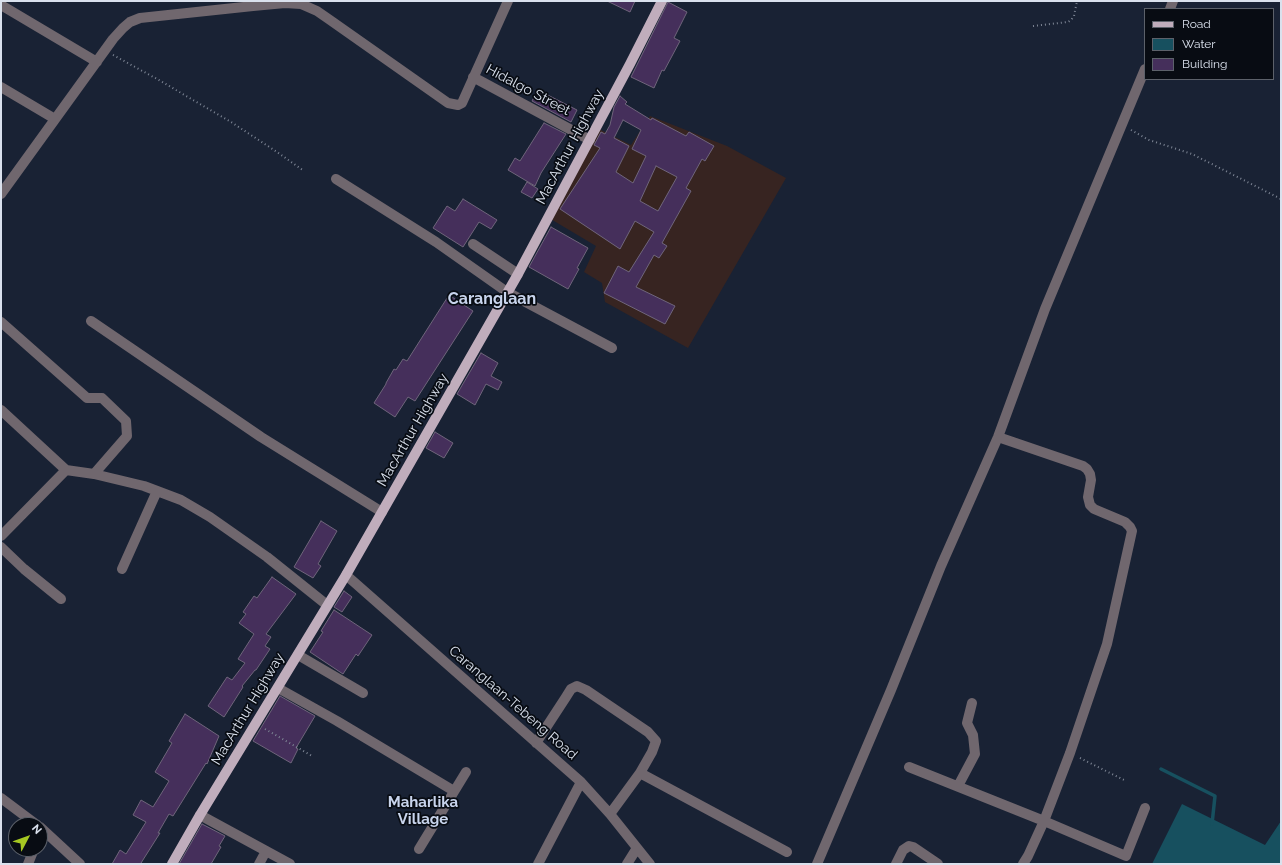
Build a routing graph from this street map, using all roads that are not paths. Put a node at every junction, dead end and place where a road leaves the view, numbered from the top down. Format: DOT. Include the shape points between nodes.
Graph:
graph roads {
  1 [pos="508,1"];
  2 [pos="662,1"];
  3 [pos="1,5"];
  4 [pos="97,62"];
  5 [pos="1144,70"];
  6 [pos="473,77"];
  7 [pos="1,87"];
  8 [pos="55,119"];
  9 [pos="590,140"];
  10 [pos="336,179"];
  11 [pos="2,192"];
  12 [pos="473,244"];
  13 [pos="518,274"];
  14 [pos="507,292"];
  15 [pos="91,321"];
  16 [pos="1,322"];
  17 [pos="612,348"];
  18 [pos="1,410"];
  19 [pos="998,436"];
  20 [pos="66,470"];
  21 [pos="94,474"];
  22 [pos="157,491"];
  23 [pos="382,512"];
  24 [pos="1,536"];
  25 [pos="1,547"];
  26 [pos="122,569"];
  27 [pos="346,575"];
  28 [pos="61,598"];
  29 [pos="327,605"];
  30 [pos="298,655"];
  31 [pos="278,688"];
  32 [pos="363,693"];
  33 [pos="972,703"];
  34 [pos="536,742"];
  35 [pos="909,767"];
  36 [pos="466,772"];
  37 [pos="640,773"];
  38 [pos="581,782"];
  39 [pos="958,786"];
  40 [pos="454,791"];
  41 [pos="1,798"];
  42 [pos="1145,808"];
  43 [pos="610,814"];
  44 [pos="200,815"];
  45 [pos="24,817"];
  46 [pos="1044,821"];
  47 [pos="48,837"];
  48 [pos="636,848"];
  49 [pos="419,849"];
  50 [pos="266,851"];
  51 [pos="787,852"];
  52 [pos="1124,860"];
  53 [pos="80,864"];
  54 [pos="172,864"];
  55 [pos="259,864"];
  56 [pos="290,864"];
  57 [pos="538,864"];
  58 [pos="627,864"];
  59 [pos="650,864"];
  60 [pos="817,864"];
  61 [pos="896,864"];
  62 [pos="938,864"];
  63 [pos="1023,864"];
  1 -- 6 [label="street"];
  2 -- 9 [label="main road, MacArthur Highway"];
  3 -- 4 [label="street"];
  4 -- 6 [label="street" via="123,28 140,18 285,3 302,4 316,11 448,103 462,103"];
  4 -- 8 [label="street"];
  5 -- 19 [label="street" via="1045,309"];
  6 -- 9 [label="street, Hidalgo Street"];
  7 -- 8 [label="street"];
  8 -- 11 [label="street"];
  9 -- 13 [label="main road, MacArthur Highway"];
  10 -- 14 [label="street" via="436,242"];
  12 -- 13 [label="street"];
  13 -- 14 [label="main road, MacArthur Highway"];
  14 -- 17 [label="street"];
  14 -- 23 [label="main road, MacArthur Highway"];
  15 -- 23 [label="street" via="260,437"];
  16 -- 21 [label="street" via="87,398 102,398 126,421 127,436"];
  18 -- 20 [label="street"];
  19 -- 46 [label="street" via="1083,466 1090,474 1090,505 1125,522 1132,532 1107,644"];
  19 -- 60 [label="street"];
  20 -- 21 [label="street"];
  20 -- 24 [label="street"];
  21 -- 22 [label="street"];
  22 -- 26 [label="street"];
  22 -- 29 [label="street" via="181,500 210,517 267,557"];
  23 -- 27 [label="main road, MacArthur Highway"];
  25 -- 28 [label="street"];
  27 -- 29 [label="main road, MacArthur Highway"];
  27 -- 34 [label="street, Caranglaan-Tebeng Road"];
  29 -- 30 [label="main road, MacArthur Highway"];
  30 -- 31 [label="main road, MacArthur Highway"];
  30 -- 32 [label="street"];
  31 -- 40 [label="street"];
  31 -- 44 [label="main road, MacArthur Highway"];
  33 -- 39 [label="street" via="967,723 973,735 975,754"];
  34 -- 37 [label="street" via="571,689 577,686 648,732 656,741"];
  34 -- 38 [label="street, Caranglaan-Tebeng Road"];
  35 -- 39 [label="street"];
  36 -- 40 [label="street"];
  37 -- 43 [label="street"];
  37 -- 51 [label="street"];
  38 -- 43 [label="street, Caranglaan-Tebeng Road"];
  38 -- 57 [label="street"];
  39 -- 46 [label="street"];
  40 -- 49 [label="street"];
  41 -- 45 [label="street"];
  42 -- 52 [label="street"];
  43 -- 48 [label="street, Caranglaan-Tebeng Road"];
  44 -- 50 [label="street"];
  44 -- 54 [label="main road, MacArthur Highway"];
  46 -- 52 [label="street"];
  46 -- 63 [label="street"];
  47 -- 53 [label="street"];
  48 -- 58 [label="street"];
  48 -- 59 [label="street, Caranglaan-Tebeng Road"];
  50 -- 55 [label="street"];
  50 -- 56 [label="street"];
  61 -- 62 [label="street" via="909,846"];
}
